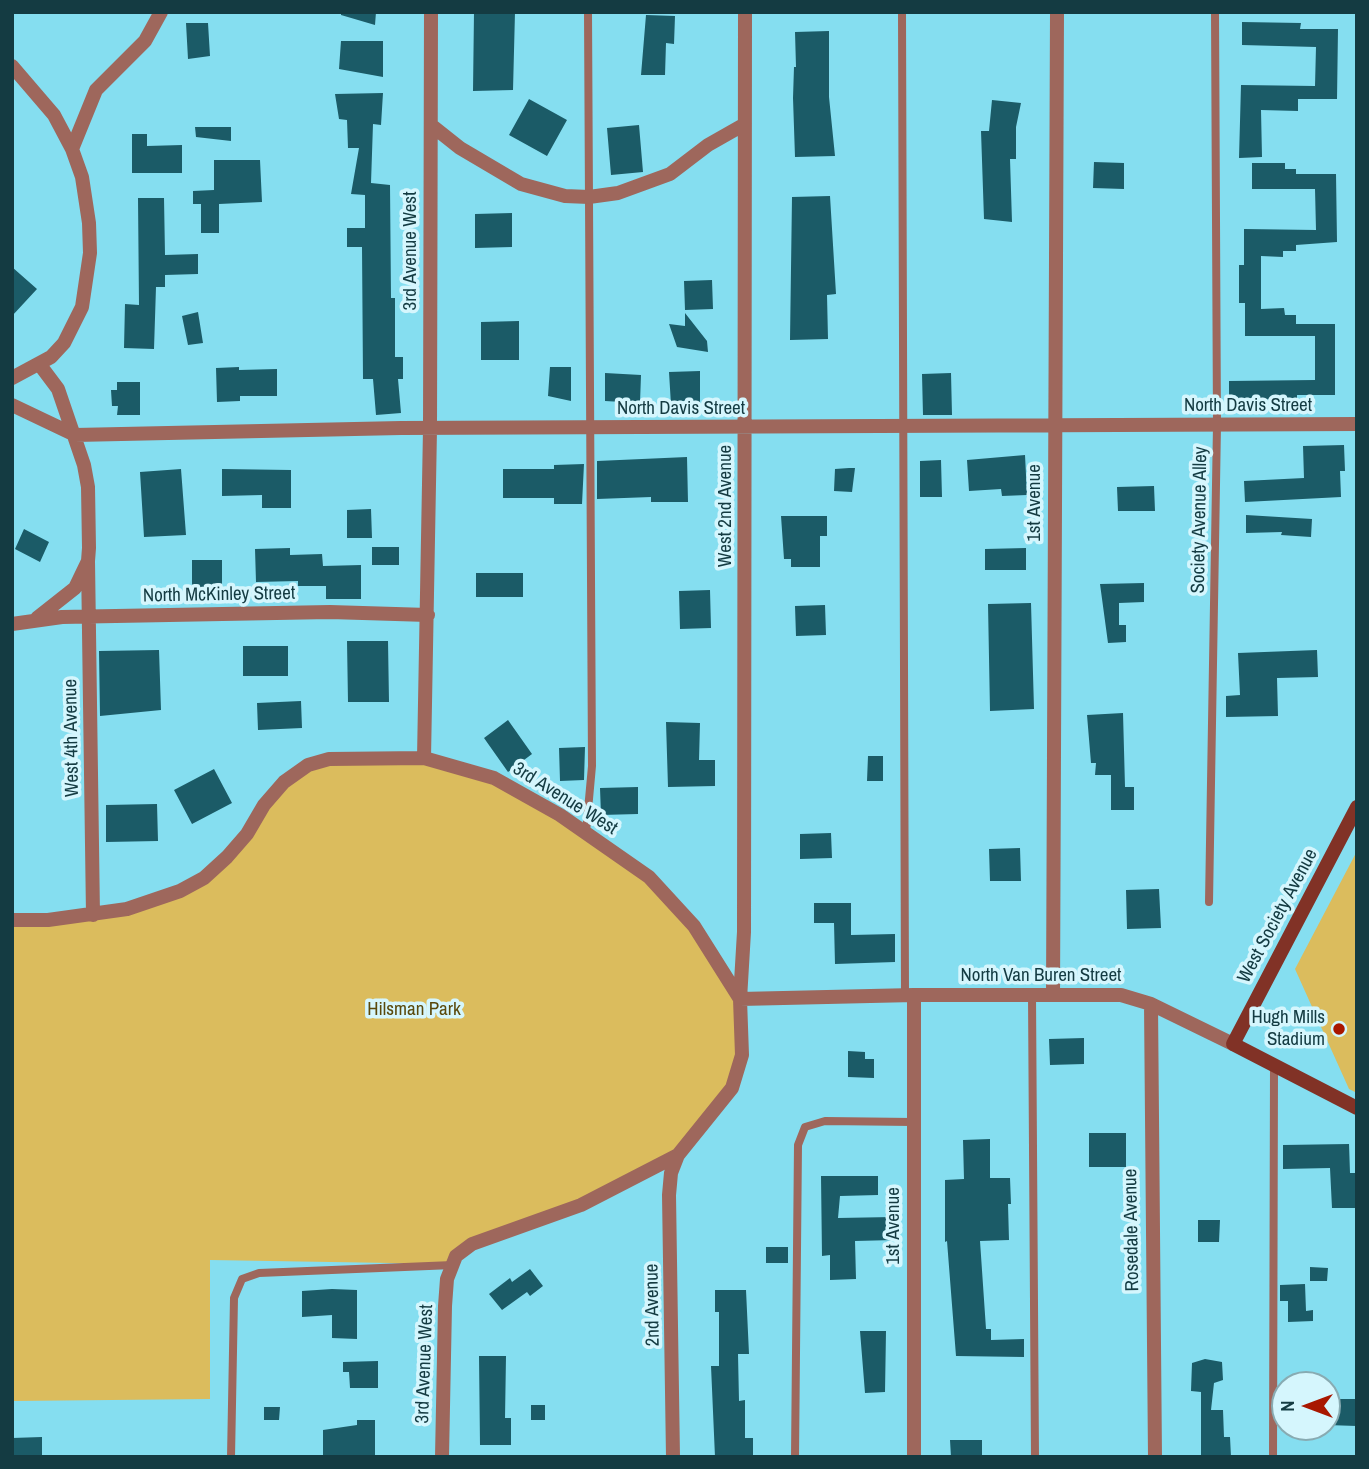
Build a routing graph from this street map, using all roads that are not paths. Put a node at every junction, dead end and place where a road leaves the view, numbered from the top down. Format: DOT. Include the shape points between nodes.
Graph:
graph roads {
  1 [pos="161,12"];
  2 [pos="431,12"];
  3 [pos="589,12"];
  4 [pos="745,12"];
  5 [pos="902,12"];
  6 [pos="1057,12"];
  7 [pos="1215,12"];
  8 [pos="12,66"];
  9 [pos="745,124"];
  10 [pos="431,125"];
  11 [pos="72,149"];
  12 [pos="589,197"];
  13 [pos="40,365"];
  14 [pos="12,378"];
  15 [pos="12,405"];
  16 [pos="1357,424"];
  17 [pos="1217,425"];
  18 [pos="905,426"];
  19 [pos="1055,426"];
  20 [pos="589,428"];
  21 [pos="746,428"];
  22 [pos="430,429"];
  23 [pos="75,435"];
  24 [pos="88,561"];
  25 [pos="428,615"];
  26 [pos="90,616"];
  27 [pos="34,621"];
  28 [pos="13,625"];
  29 [pos="424,758"];
  30 [pos="1357,807"];
  31 [pos="586,832"];
  32 [pos="1209,902"];
  33 [pos="93,915"];
  34 [pos="12,920"];
  35 [pos="909,995"];
  36 [pos="1032,995"];
  37 [pos="1053,995"];
  38 [pos="740,999"];
  39 [pos="1151,1003"];
  40 [pos="1233,1044"];
  41 [pos="1274,1066"];
  42 [pos="1357,1108"];
  43 [pos="913,1122"];
  44 [pos="678,1155"];
  45 [pos="453,1265"];
  46 [pos="231,1457"];
  47 [pos="442,1457"];
  48 [pos="673,1457"];
  49 [pos="794,1457"];
  50 [pos="914,1457"];
  51 [pos="1035,1457"];
  52 [pos="1155,1457"];
  53 [pos="1273,1457"];
  1 -- 11 [label="street" via="145,41 96,90"];
  2 -- 10 [label="street, 3rd Avenue West"];
  3 -- 12 [label="lane"];
  4 -- 9 [label="street, West 2nd Avenue"];
  5 -- 18 [label="lane"];
  6 -- 19 [label="street, 1st Avenue"];
  7 -- 17 [label="lane, Society Avenue Alley"];
  8 -- 11 [label="street" via="54,115"];
  9 -- 12 [label="street" via="670,174 618,193"];
  9 -- 21 [label="street, West 2nd Avenue"];
  10 -- 12 [label="street" via="521,184 565,196"];
  10 -- 22 [label="street, 3rd Avenue West"];
  11 -- 13 [label="street" via="86,194 88,284 74,327"];
  12 -- 20 [label="lane"];
  13 -- 14 [label="street"];
  13 -- 23 [label="street, West 4th Avenue" via="58,389"];
  15 -- 23 [label="street, North Davis Street"];
  16 -- 17 [label="street, North Davis Street"];
  17 -- 19 [label="street, North Davis Street"];
  17 -- 32 [label="lane, Society Avenue Alley"];
  18 -- 19 [label="street, North Davis Street"];
  18 -- 21 [label="street, North Davis Street"];
  18 -- 35 [label="lane"];
  19 -- 37 [label="street, 1st Avenue"];
  20 -- 21 [label="street, North Davis Street"];
  20 -- 22 [label="street, North Davis Street"];
  20 -- 31 [label="lane" via="592,766"];
  21 -- 38 [label="street, West 2nd Avenue"];
  22 -- 23 [label="street, North Davis Street"];
  22 -- 25 [label="street, 3rd Avenue West"];
  23 -- 24 [label="street, West 4th Avenue" via="88,487"];
  24 -- 26 [label="street, West 4th Avenue"];
  24 -- 27 [label="street" via="75,587"];
  25 -- 26 [label="street, North McKinley Street"];
  25 -- 29 [label="street, 3rd Avenue West"];
  26 -- 27 [label="street, North McKinley Street"];
  26 -- 33 [label="street, West 4th Avenue"];
  27 -- 28 [label="street, North McKinley Street"];
  29 -- 31 [label="street, 3rd Avenue West" via="494,778"];
  29 -- 33 [label="street" via="329,759 308,765 271,797 247,834 204,878 154,901"];
  30 -- 40 [label="street, West Society Avenue"];
  31 -- 38 [label="street, 3rd Avenue West" via="670,897"];
  33 -- 34 [label="street"];
  35 -- 36 [label="street, North Van Buren Street"];
  35 -- 38 [label="street, North Van Buren Street"];
  35 -- 43 [label="street, 1st Avenue"];
  36 -- 37 [label="street, North Van Buren Street"];
  36 -- 51 [label="lane"];
  37 -- 39 [label="street, North Van Buren Street" via="1122,995"];
  38 -- 44 [label="street" via="742,1055 732,1087"];
  39 -- 40 [label="street, North Van Buren Street"];
  39 -- 52 [label="street, Rosedale Avenue"];
  40 -- 41 [label="street, North Van Buren Street"];
  41 -- 42 [label="street, North Van Buren Street"];
  41 -- 53 [label="lane"];
  43 -- 49 [label="lane" via="825,1121 805,1127 798,1145"];
  43 -- 50 [label="street, 1st Avenue"];
  44 -- 45 [label="street" via="581,1205 472,1244 456,1256"];
  44 -- 48 [label="street, 2nd Avenue" via="669,1195"];
  45 -- 46 [label="lane" via="259,1273 242,1279 234,1298"];
  45 -- 47 [label="street, 3rd Avenue West" via="445,1306"];
}
